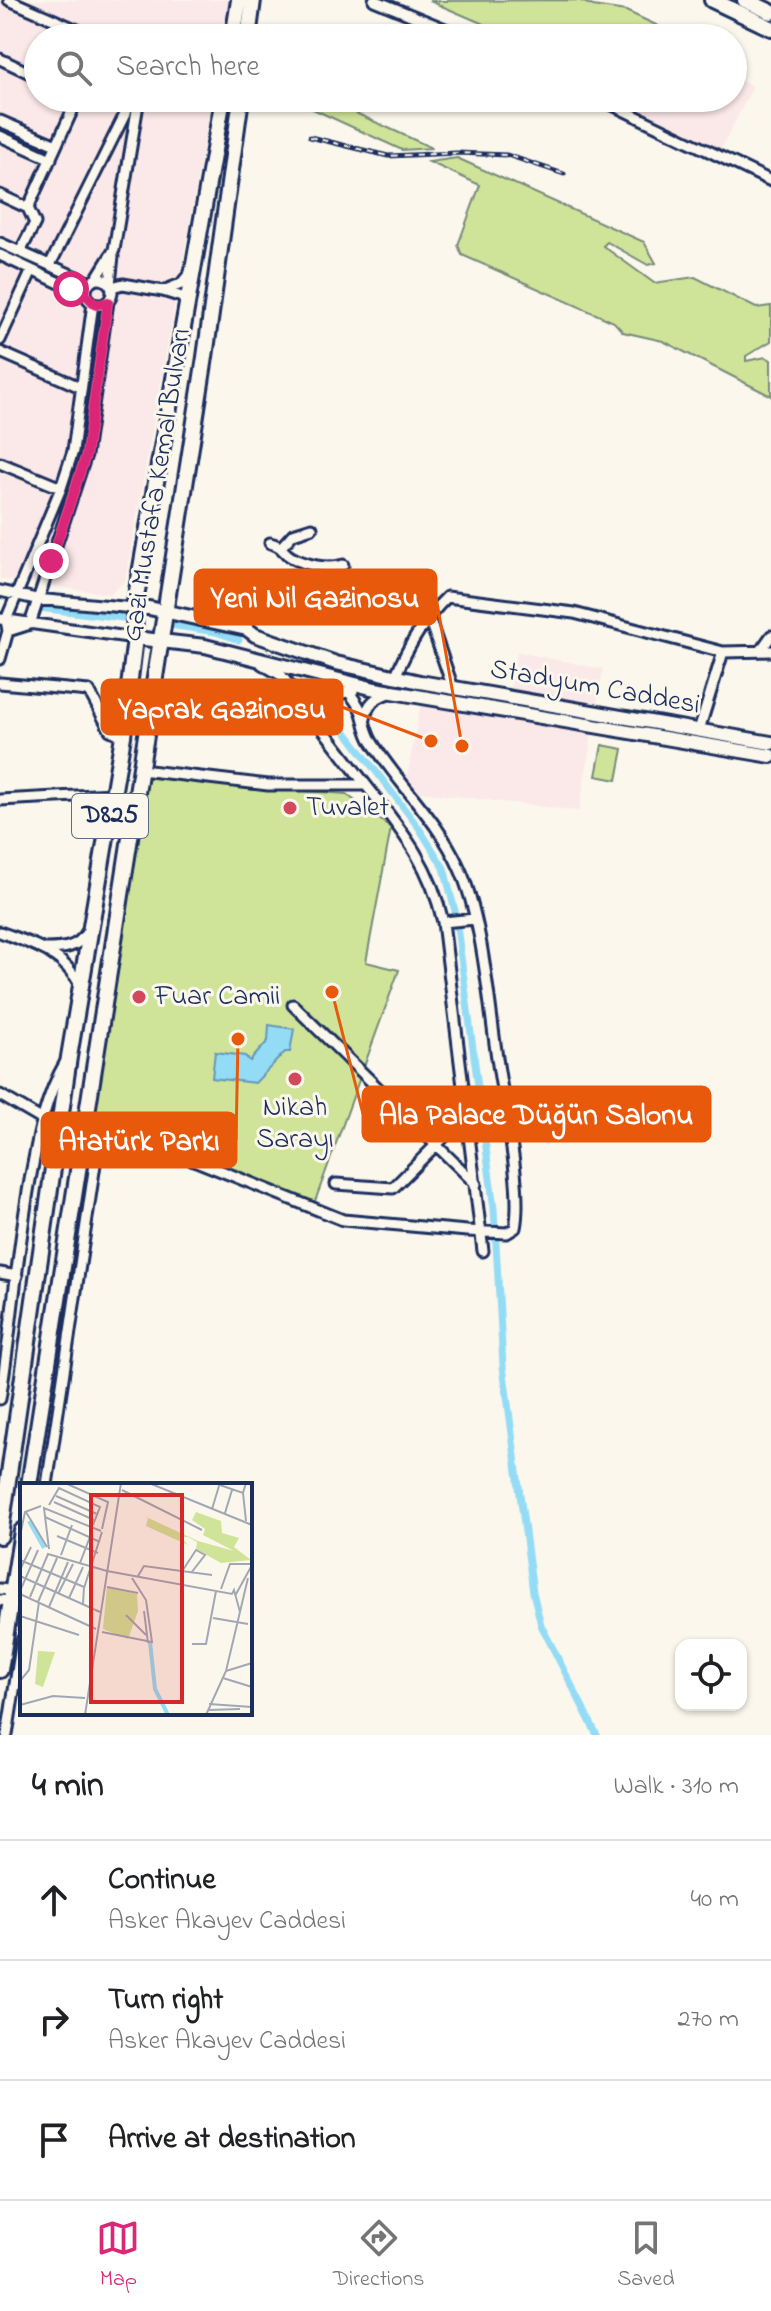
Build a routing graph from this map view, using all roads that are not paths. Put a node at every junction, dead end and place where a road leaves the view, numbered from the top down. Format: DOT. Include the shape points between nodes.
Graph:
graph roads {
  1 [pos="9,0"];
  2 [pos="374,0"];
  3 [pos="712,0"];
  4 [pos="745,0"];
  5 [pos="245,2"];
  6 [pos="771,12"];
  7 [pos="64,24"];
  8 [pos="238,24"];
  9 [pos="247,24"];
  10 [pos="433,24"];
  11 [pos="771,28"];
  12 [pos="0,59"];
  13 [pos="24,70"];
  14 [pos="71,112"];
  15 [pos="126,112"];
  16 [pos="137,112"];
  17 [pos="221,112"];
  18 [pos="239,112"];
  19 [pos="627,112"];
  20 [pos="0,121"];
  21 [pos="0,136"];
  22 [pos="56,145"];
  23 [pos="51,159"];
  24 [pos="771,181"];
  25 [pos="0,195"];
  26 [pos="28,208"];
  27 [pos="0,243"];
  28 [pos="114,250"];
  29 [pos="20,252"];
  30 [pos="0,255"];
  31 [pos="50,265"];
  32 [pos="193,269"];
  33 [pos="32,270"];
  34 [pos="93,281"];
  35 [pos="111,286"];
  36 [pos="163,291"];
  37 [pos="90,300"];
  38 [pos="108,302"];
  39 [pos="187,305"];
  40 [pos="0,340"];
  41 [pos="0,352"];
  42 [pos="80,387"];
  43 [pos="0,463"];
  44 [pos="61,488"];
  45 [pos="312,528"];
  46 [pos="270,543"];
  47 [pos="282,546"];
  48 [pos="343,565"];
  49 [pos="0,591"];
  50 [pos="16,594"];
  51 [pos="36,599"];
  52 [pos="134,608"];
  53 [pos="165,612"];
  54 [pos="428,615"];
  55 [pos="3,619"];
  56 [pos="30,624"];
  57 [pos="8,631"];
  58 [pos="255,635"];
  59 [pos="771,636"];
  60 [pos="135,638"];
  61 [pos="160,641"];
  62 [pos="766,650"];
  63 [pos="723,652"];
  64 [pos="245,655"];
  65 [pos="0,659"];
  66 [pos="395,677"];
  67 [pos="0,683"];
  68 [pos="453,688"];
  69 [pos="375,689"];
  70 [pos="349,692"];
  71 [pos="392,692"];
  72 [pos="311,714"];
  73 [pos="364,722"];
  74 [pos="699,730"];
  75 [pos="123,736"];
  76 [pos="771,743"];
  77 [pos="771,756"];
  78 [pos="141,770"];
  79 [pos="366,785"];
  80 [pos="113,794"];
  81 [pos="0,800"];
  82 [pos="475,919"];
  83 [pos="443,922"];
  84 [pos="93,923"];
  85 [pos="0,932"];
  86 [pos="45,949"];
  87 [pos="82,989"];
  88 [pos="293,1005"];
  89 [pos="69,1057"];
  90 [pos="0,1095"];
  91 [pos="467,1114"];
  92 [pos="87,1117"];
  93 [pos="41,1119"];
  94 [pos="435,1146"];
  95 [pos="336,1184"];
  96 [pos="476,1184"];
  97 [pos="485,1231"];
  98 [pos="483,1251"];
  99 [pos="0,1273"];
  100 [pos="17,1276"];
  101 [pos="0,1399"];
  102 [pos="29,1483"];
  103 [pos="47,1483"];
  104 [pos="0,1536"];
  105 [pos="20,1543"];
  106 [pos="11,1596"];
  107 [pos="20,1653"];
  108 [pos="0,1670"];
  109 [pos="7,1735"];
  1 -- 7 [label="street"];
  2 -- 10 [label="street"];
  3 -- 11 [label="highway"];
  4 -- 6 [label="highway"];
  5 -- 8 [label="highway"];
  5 -- 9 [label="highway"];
  12 -- 13 [label="street"];
  14 -- 22 [label="street"];
  15 -- 31 [label="street"];
  16 -- 28 [label="street"];
  17 -- 32 [label="highway, Gazi Mustafa Kemal Bulvarı / D825"];
  18 -- 53 [label="highway, Gazi Mustafa Kemal Bulvarı / D825"];
  19 -- 24 [label="street"];
  20 -- 22 [label="street"];
  21 -- 23 [label="street"];
  22 -- 23 [label="street"];
  23 -- 26 [label="street"];
  25 -- 26 [label="street"];
  26 -- 29 [label="street" via="35,223"];
  27 -- 29 [label="street"];
  28 -- 34 [label="street"];
  28 -- 35 [label="street"];
  29 -- 31 [label="street"];
  30 -- 33 [label="street"];
  31 -- 34 [label="street"];
  32 -- 36 [label="street" via="181,284"];
  32 -- 39 [label="highway, Gazi Mustafa Kemal Bulvarı / D825"];
  33 -- 37 [label="street"];
  33 -- 40 [label="street"];
  34 -- 35 [label="street"];
  34 -- 37 [label="street"];
  35 -- 36 [label="street"];
  35 -- 38 [label="street"];
  36 -- 39 [label="street" via="182,297"];
  37 -- 38 [label="street"];
  37 -- 42 [label="street"];
  38 -- 51 [label="street" via="86,455"];
  39 -- 52 [label="highway, Gazi Mustafa Kemal Bulvarı / D825"];
  41 -- 42 [label="street"];
  42 -- 44 [label="street" via="73,451"];
  43 -- 44 [label="street"];
  44 -- 50 [label="street"];
  45 -- 47 [label="street" via="293,534"];
  46 -- 47 [label="street"];
  47 -- 48 [label="street" via="289,556 308,563"];
  49 -- 50 [label="street"];
  50 -- 51 [label="street"];
  50 -- 55 [label="street"];
  51 -- 52 [label="street"];
  51 -- 56 [label="street"];
  52 -- 53 [label="main road, Stadyum Caddesi"];
  52 -- 60 [label="highway, Gazi Mustafa Kemal Bulvarı / D825"];
  53 -- 58 [label="main road, Stadyum Caddesi"];
  53 -- 61 [label="highway, Gazi Mustafa Kemal Bulvarı / D825"];
  54 -- 63 [label="street" via="447,597 574,613"];
  54 -- 66 [label="street"];
  54 -- 68 [label="street"];
  55 -- 56 [label="street"];
  55 -- 57 [label="street"];
  56 -- 57 [label="street"];
  56 -- 60 [label="street"];
  57 -- 65 [label="street"];
  58 -- 64 [label="main road"];
  58 -- 66 [label="main road, Stadyum Caddesi"];
  59 -- 62 [label="street"];
  60 -- 61 [label="main road, Stadyum Caddesi"];
  60 -- 75 [label="highway, Gazi Mustafa Kemal Bulvarı / D825"];
  61 -- 64 [label="main road, Stadyum Caddesi"];
  61 -- 78 [label="highway, Gazi Mustafa Kemal Bulvarı / D825"];
  62 -- 63 [label="street"];
  63 -- 74 [label="street"];
  64 -- 69 [label="main road, Stadyum Caddesi"];
  64 -- 72 [label="street" via="281,675"];
  66 -- 68 [label="main road, Stadyum Caddesi"];
  67 -- 75 [label="street" via="89,691 110,730"];
  68 -- 74 [label="main road, Stadyum Caddesi"];
  69 -- 70 [label="street"];
  69 -- 71 [label="main road, Stadyum Caddesi"];
  70 -- 72 [label="street"];
  70 -- 73 [label="street"];
  71 -- 73 [label="street" via="369,704"];
  71 -- 77 [label="main road, Stadyum Caddesi"];
  72 -- 79 [label="street"];
  73 -- 82 [label="street" via="370,739 454,856"];
  74 -- 76 [label="main road, Stadyum Caddesi"];
  75 -- 80 [label="highway, Gazi Mustafa Kemal Bulvarı / D825"];
  78 -- 79 [label="street" via="268,785"];
  78 -- 92 [label="highway, Gazi Mustafa Kemal Bulvarı / D825"];
  79 -- 83 [label="street" via="417,852"];
  80 -- 81 [label="street"];
  80 -- 84 [label="highway, Gazi Mustafa Kemal Bulvarı / D825"];
  82 -- 83 [label="street"];
  82 -- 97 [label="street" via="517,1218 507,1233"];
  83 -- 91 [label="street"];
  84 -- 86 [label="street" via="77,944"];
  84 -- 87 [label="highway, Gazi Mustafa Kemal Bulvarı / D825"];
  85 -- 86 [label="street"];
  86 -- 87 [label="street" via="71,969"];
  87 -- 89 [label="highway, Gazi Mustafa Kemal Bulvarı / D825"];
  88 -- 94 [label="street"];
  89 -- 93 [label="street, Gazi Mustafa Kemal Bulvarı"];
  89 -- 104 [label="highway, Gazi Mustafa Kemal Bulvarı / D825"];
  90 -- 93 [label="street"];
  91 -- 94 [label="street"];
  91 -- 96 [label="street"];
  92 -- 97 [label="street" via="343,1220"];
  92 -- 102 [label="highway, Gazi Mustafa Kemal Bulvarı / D825"];
  92 -- 103 [label="street, Gazi Mustafa Kemal Bulvarı" via="97,1151"];
  93 -- 100 [label="street, Gazi Mustafa Kemal Bulvarı"];
  94 -- 95 [label="street" via="393,1188"];
  94 -- 96 [label="street"];
  96 -- 97 [label="street"];
  97 -- 98 [label="street"];
  99 -- 100 [label="street"];
  100 -- 101 [label="street, Gazi Mustafa Kemal Bulvarı"];
  105 -- 106 [label="highway"];
  106 -- 108 [label="highway"];
  107 -- 109 [label="street"];
}
